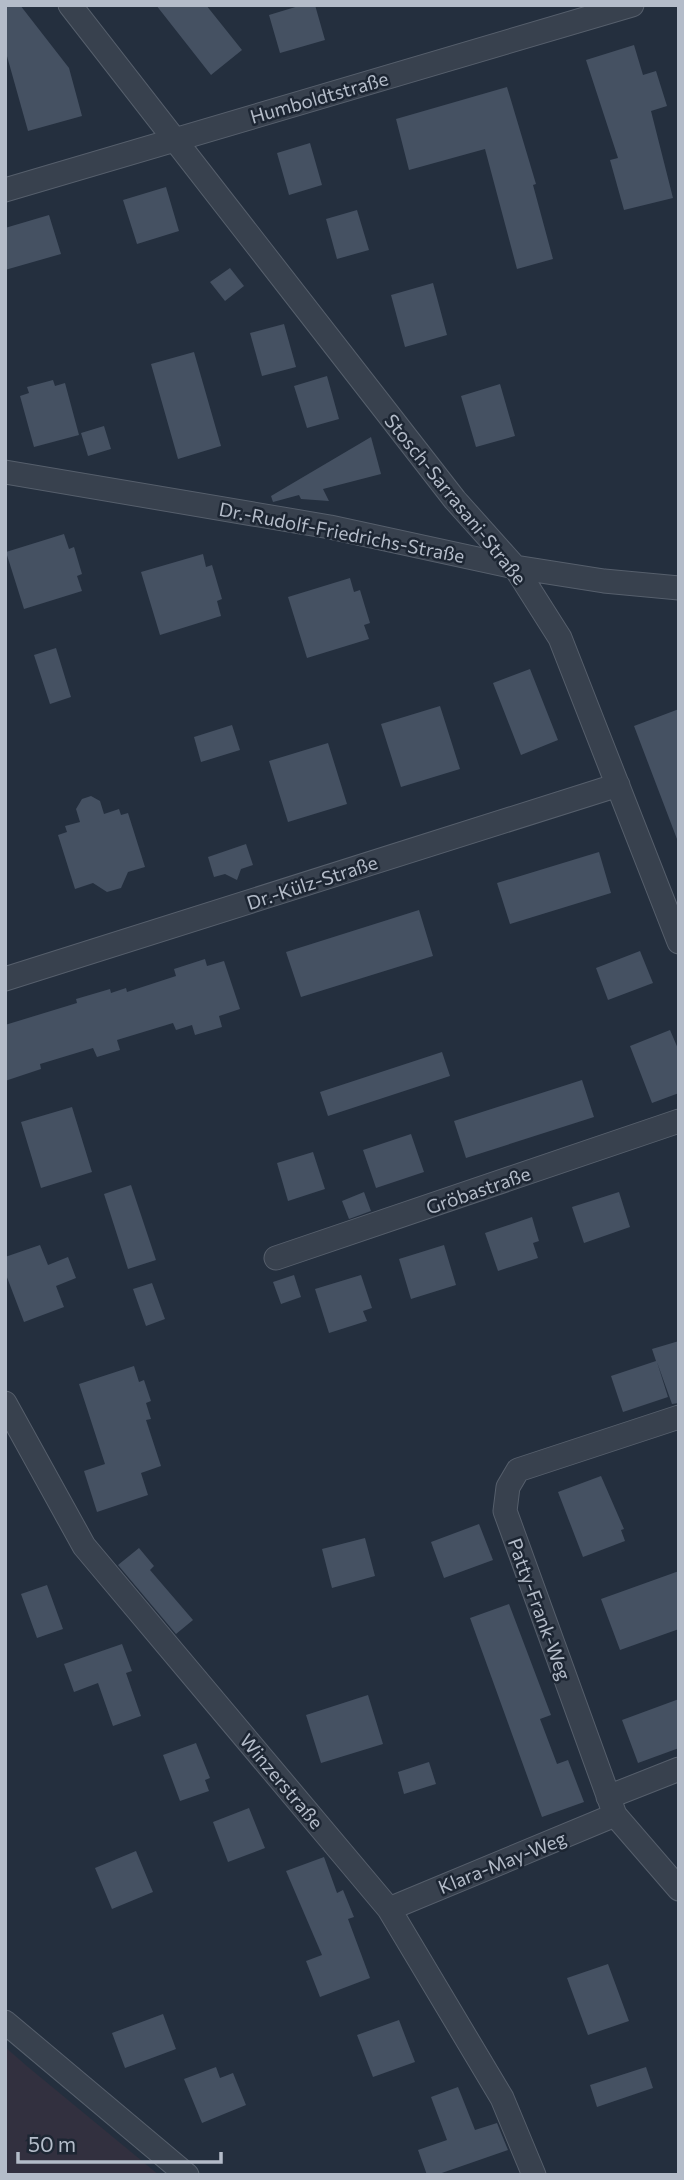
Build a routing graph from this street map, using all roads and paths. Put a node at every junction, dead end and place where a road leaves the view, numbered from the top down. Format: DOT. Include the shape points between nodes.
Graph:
graph roads {
  1 [pos="70,5"];
  2 [pos="632,5"];
  3 [pos="174,139"];
  4 [pos="5,190"];
  5 [pos="5,472"];
  6 [pos="515,567"];
  7 [pos="679,588"];
  8 [pos="618,785"];
  9 [pos="679,942"];
  10 [pos="5,979"];
  11 [pos="679,1121"];
  12 [pos="276,1258"];
  13 [pos="5,1404"];
  14 [pos="679,1417"];
  15 [pos="679,1769"];
  16 [pos="612,1806"];
  17 [pos="679,1889"];
  18 [pos="389,1909"];
  19 [pos="5,2022"];
  20 [pos="187,2175"];
  21 [pos="534,2175"];
  1 -- 3 [label="street, Stosch-Sarrasani-Straße"];
  2 -- 3 [label="street, Humboldtstraße"];
  3 -- 4 [label="street, Humboldtstraße"];
  3 -- 6 [label="street, Stosch-Sarrasani-Straße" via="455,500"];
  5 -- 6 [label="street, Dr.-Rudolf-Friedrichs-Straße" via="330,527"];
  6 -- 7 [label="street, Dr.-Rudolf-Friedrichs-Straße"];
  6 -- 8 [label="street, Stosch-Sarrasani-Straße" via="560,638"];
  8 -- 9 [label="street, Stosch-Sarrasani-Straße"];
  8 -- 10 [label="street, Dr.-Külz-Straße"];
  11 -- 12 [label="street, Gröbastraße"];
  13 -- 18 [label="street, Winzerstraße" via="84,1546"];
  14 -- 16 [label="street, Patty-Frank-Weg" via="535,1462 519,1470 508,1487 505,1511"];
  15 -- 16 [label="street, Klara-May-Weg"];
  16 -- 17 [label="street, Patty-Frank-Weg"];
  16 -- 18 [label="street, Klara-May-Weg"];
  18 -- 21 [label="street, Winzerstraße" via="502,2098"];
  19 -- 20 [label="street"];
}
